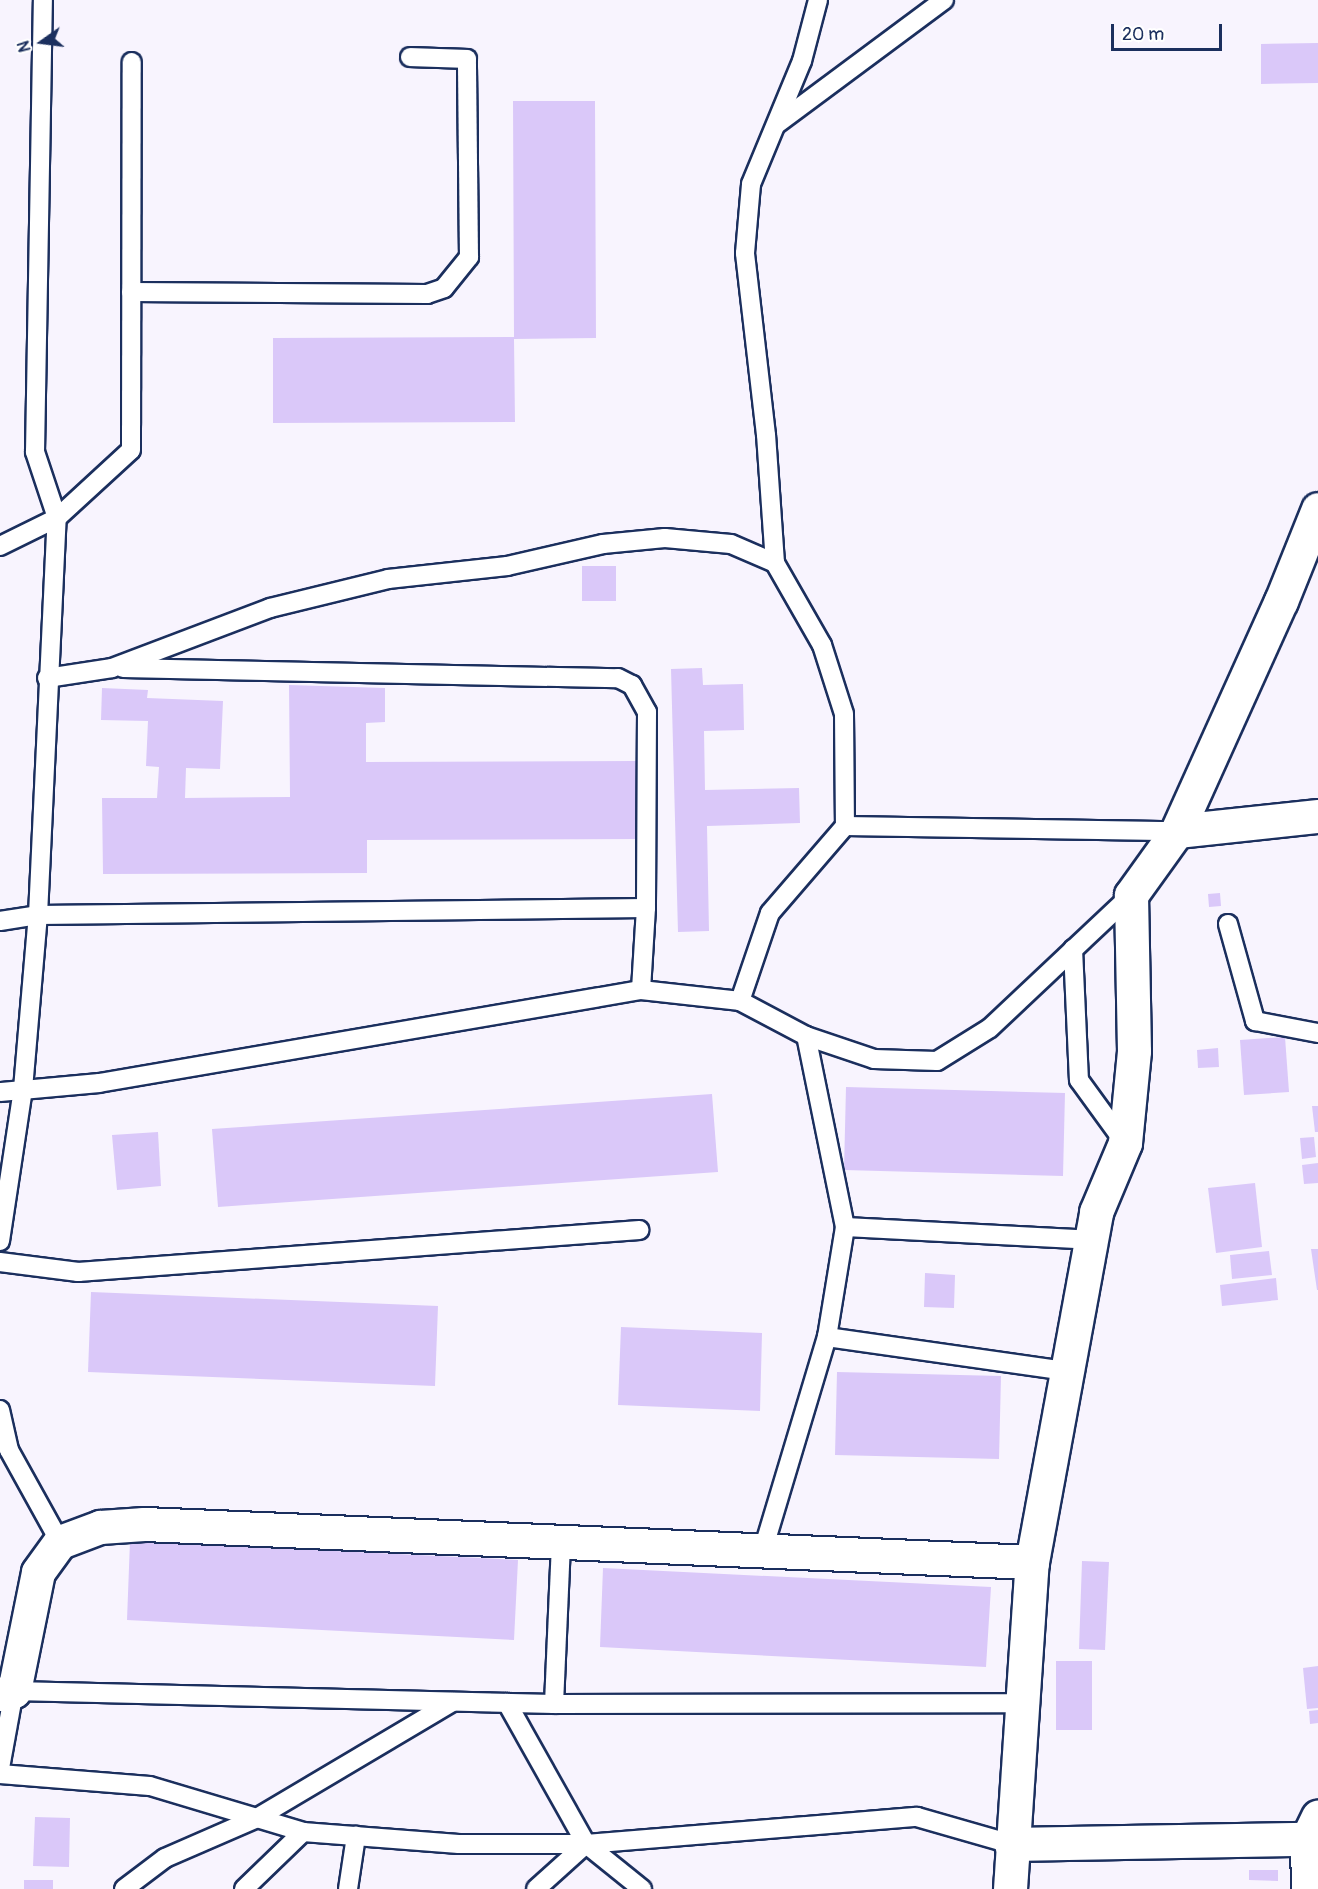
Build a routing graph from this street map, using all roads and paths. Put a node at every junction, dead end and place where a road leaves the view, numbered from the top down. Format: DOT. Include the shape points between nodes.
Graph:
graph roads {
  1 [pos="43,0"];
  2 [pos="818,0"];
  3 [pos="944,0"];
  4 [pos="410,57"];
  5 [pos="132,62"];
  6 [pos="776,125"];
  7 [pos="131,292"];
  8 [pos="1318,509"];
  9 [pos="57,518"];
  10 [pos="0,546"];
  11 [pos="775,563"];
  12 [pos="112,668"];
  13 [pos="47,678"];
  14 [pos="1318,816"];
  15 [pos="845,826"];
  16 [pos="1177,831"];
  17 [pos="1131,895"];
  18 [pos="646,908"];
  19 [pos="38,915"];
  20 [pos="0,921"];
  21 [pos="1228,924"];
  22 [pos="1073,949"];
  23 [pos="641,990"];
  24 [pos="740,1001"];
  25 [pos="1318,1033"];
  26 [pos="806,1036"];
  27 [pos="23,1089"];
  28 [pos="0,1092"];
  29 [pos="1125,1143"];
  30 [pos="845,1227"];
  31 [pos="639,1230"];
  32 [pos="1091,1240"];
  33 [pos="0,1241"];
  34 [pos="0,1262"];
  35 [pos="827,1337"];
  36 [pos="1067,1371"];
  37 [pos="0,1410"];
  38 [pos="60,1542"];
  39 [pos="561,1542"];
  40 [pos="763,1550"];
  41 [pos="1032,1562"];
  42 [pos="7,1693"];
  43 [pos="453,1702"];
  44 [pos="507,1703"];
  45 [pos="1022,1703"];
  46 [pos="554,1704"];
  47 [pos="0,1768"];
  48 [pos="0,1774"];
  49 [pos="258,1818"];
  50 [pos="1313,1827"];
  51 [pos="303,1832"];
  52 [pos="356,1836"];
  53 [pos="586,1844"];
  54 [pos="1011,1844"];
  55 [pos="124,1889"];
  56 [pos="244,1889"];
  57 [pos="348,1889"];
  58 [pos="536,1889"];
  59 [pos="642,1889"];
  60 [pos="1010,1889"];
  61 [pos="1308,1889"];
  1 -- 9 [label="lane" via="35,452"];
  2 -- 6 [label="lane" via="802,61"];
  3 -- 6 [label="lane"];
  4 -- 7 [label="lane" via="467,59 469,257 444,288 427,294"];
  5 -- 7 [label="lane"];
  6 -- 11 [label="lane" via="751,184 745,253 766,435"];
  7 -- 9 [label="lane" via="132,450"];
  8 -- 16 [label="street" via="1281,601"];
  9 -- 10 [label="lane"];
  9 -- 13 [label="lane"];
  11 -- 12 [label="lane" via="731,544 665,538 603,544 507,566 388,579 270,608"];
  11 -- 15 [label="lane" via="822,645 844,714"];
  12 -- 13 [label="lane"];
  12 -- 18 [label="lane" via="618,678 632,685 647,712"];
  13 -- 19 [label="lane"];
  14 -- 16 [label="street"];
  15 -- 16 [label="lane"];
  15 -- 24 [label="lane" via="770,913"];
  16 -- 17 [label="street"];
  17 -- 22 [label="lane"];
  17 -- 29 [label="street" via="1134,1051"];
  18 -- 19 [label="lane"];
  18 -- 23 [label="lane"];
  19 -- 20 [label="lane"];
  19 -- 27 [label="lane"];
  21 -- 25 [label="lane" via="1255,1021"];
  22 -- 26 [label="lane" via="990,1028 937,1061 874,1059"];
  22 -- 29 [label="lane" via="1079,1080"];
  23 -- 24 [label="lane"];
  23 -- 27 [label="lane" via="99,1083"];
  24 -- 26 [label="lane"];
  26 -- 30 [label="lane"];
  27 -- 28 [label="lane"];
  27 -- 33 [label="lane"];
  29 -- 32 [label="street" via="1096,1212"];
  30 -- 32 [label="lane"];
  30 -- 35 [label="lane"];
  31 -- 34 [label="lane" via="78,1272"];
  32 -- 36 [label="street"];
  35 -- 36 [label="lane"];
  35 -- 40 [label="lane"];
  36 -- 41 [label="street"];
  37 -- 38 [label="lane" via="9,1450"];
  38 -- 39 [label="street" via="100,1527 144,1524"];
  38 -- 42 [label="street" via="38,1572"];
  39 -- 40 [label="street"];
  39 -- 46 [label="lane"];
  40 -- 41 [label="street"];
  41 -- 45 [label="street"];
  42 -- 43 [label="lane"];
  42 -- 47 [label="lane"];
  43 -- 44 [label="lane"];
  43 -- 49 [label="lane"];
  44 -- 46 [label="lane"];
  44 -- 53 [label="lane"];
  45 -- 46 [label="lane"];
  45 -- 54 [label="street"];
  48 -- 49 [label="lane" via="150,1786"];
  49 -- 51 [label="lane"];
  49 -- 55 [label="lane" via="165,1858"];
  50 -- 54 [label="street"];
  50 -- 61 [label="street"];
  51 -- 52 [label="lane"];
  51 -- 56 [label="lane"];
  52 -- 53 [label="lane" via="459,1844"];
  52 -- 57 [label="lane"];
  53 -- 54 [label="lane" via="917,1817"];
  53 -- 58 [label="lane"];
  53 -- 59 [label="lane"];
  54 -- 60 [label="street"];
}
